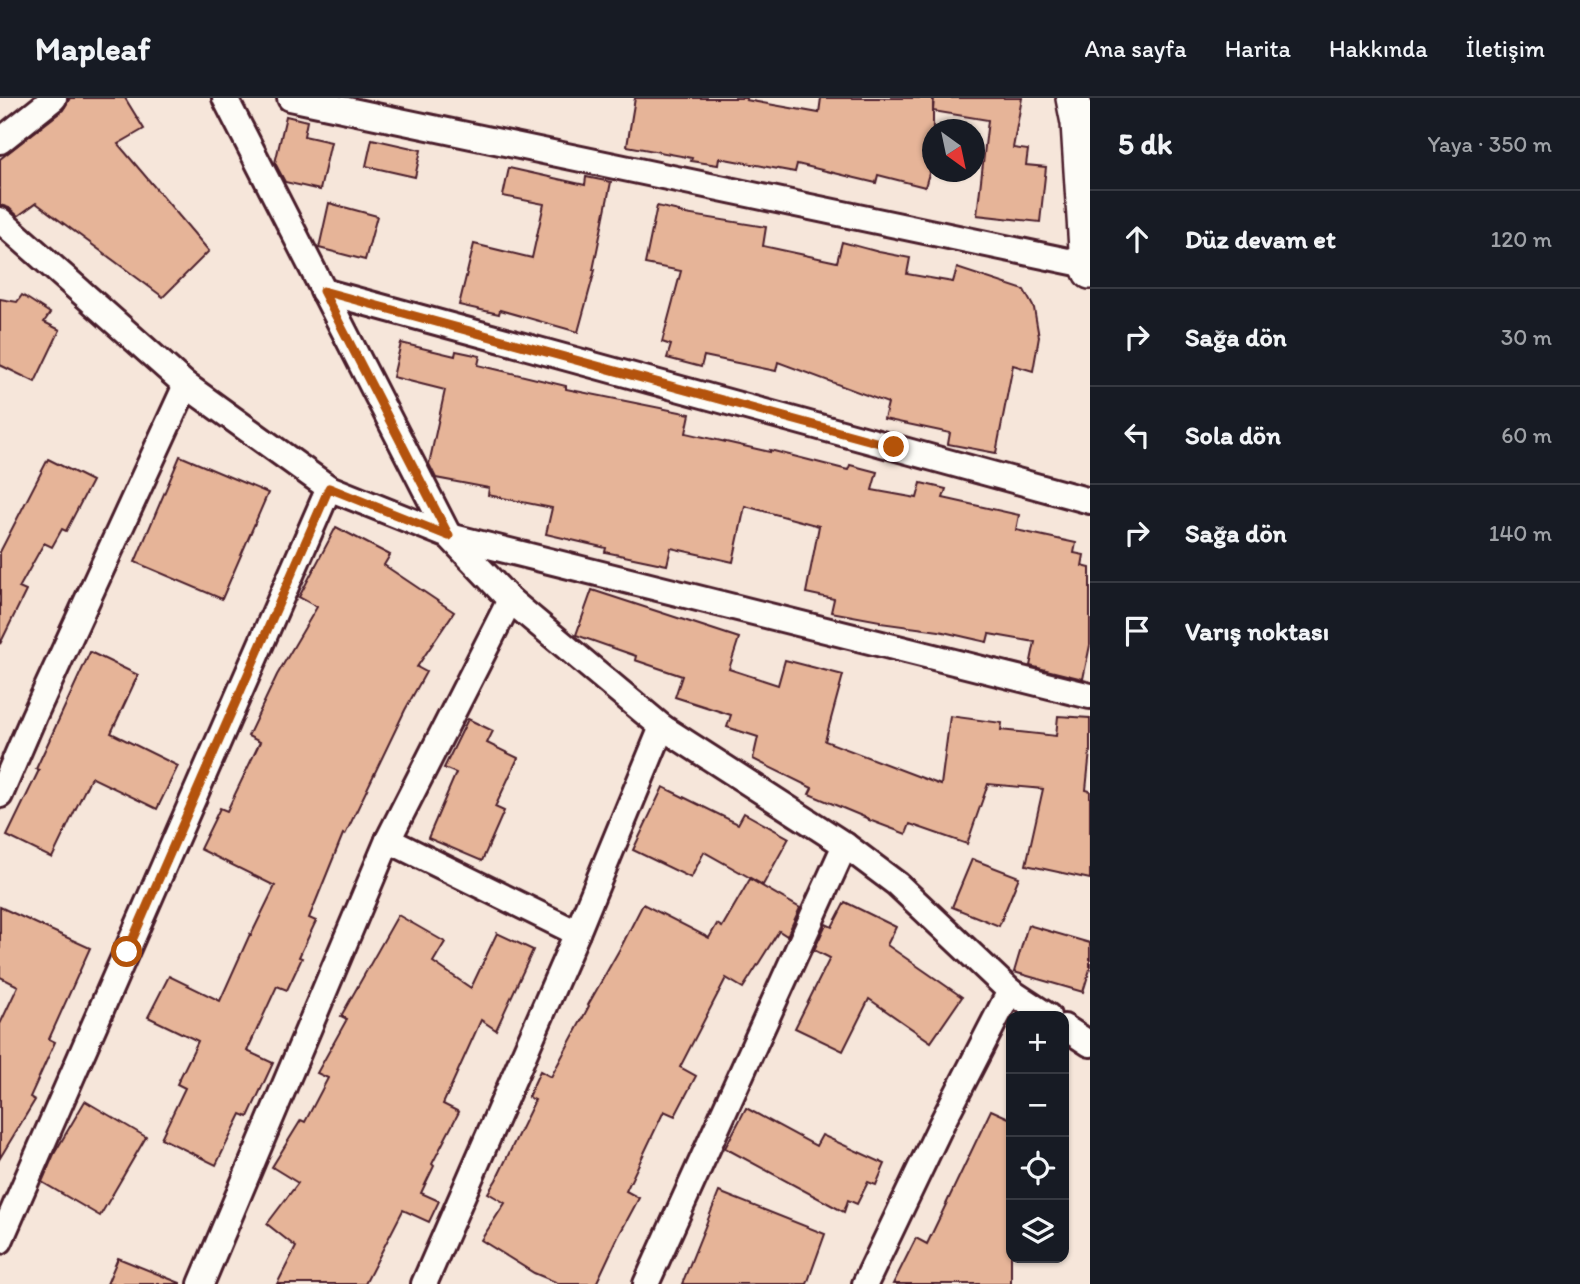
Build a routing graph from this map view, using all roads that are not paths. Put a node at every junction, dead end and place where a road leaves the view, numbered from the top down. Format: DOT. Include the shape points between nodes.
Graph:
graph roads {
  1 [pos="54,98"];
  2 [pos="225,98"];
  3 [pos="290,98"];
  4 [pos="1081,116"];
  5 [pos="0,141"];
  6 [pos="0,220"];
  7 [pos="1089,268"];
  8 [pos="323,291"];
  9 [pos="186,385"];
  10 [pos="329,488"];
  11 [pos="1090,501"];
  12 [pos="449,536"];
  13 [pos="510,600"];
  14 [pos="1090,696"];
  15 [pos="662,727"];
  16 [pos="0,795"];
  17 [pos="388,840"];
  18 [pos="845,845"];
  19 [pos="577,933"];
  20 [pos="1010,991"];
  21 [pos="1040,1011"];
  22 [pos="1069,1030"];
  23 [pos="1090,1044"];
  24 [pos="0,1241"];
  25 [pos="201,1284"];
  26 [pos="424,1284"];
  27 [pos="646,1284"];
  28 [pos="865,1284"];
  1 -- 5 [label="street"];
  2 -- 8 [label="street"];
  3 -- 7 [label="street"];
  4 -- 7 [label="street"];
  6 -- 9 [label="street"];
  8 -- 11 [label="street"];
  8 -- 12 [label="street"];
  9 -- 10 [label="street"];
  9 -- 16 [label="street"];
  10 -- 12 [label="street"];
  10 -- 24 [label="street"];
  12 -- 13 [label="street"];
  12 -- 14 [label="street"];
  13 -- 15 [label="street"];
  13 -- 17 [label="street"];
  15 -- 18 [label="street"];
  15 -- 19 [label="street"];
  17 -- 19 [label="street"];
  17 -- 25 [label="street"];
  18 -- 20 [label="street" via="897,884"];
  18 -- 27 [label="street"];
  19 -- 26 [label="street"];
  20 -- 21 [label="street"];
  20 -- 28 [label="street"];
  22 -- 23 [label="street"];
}
